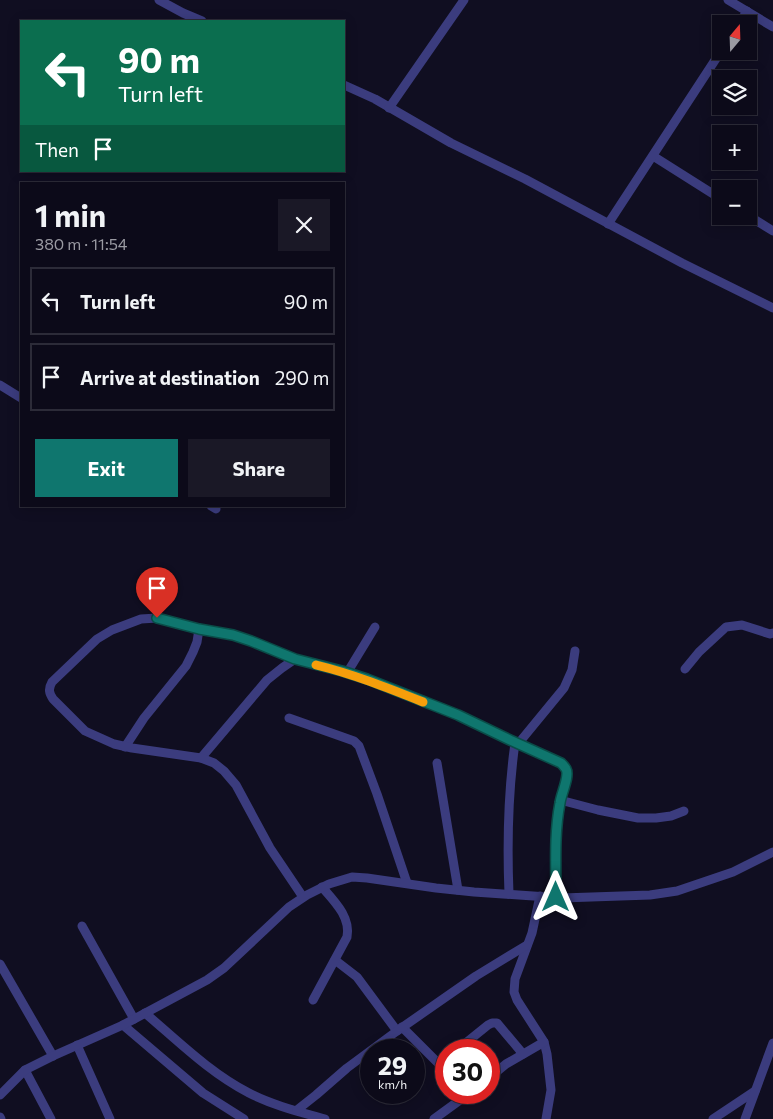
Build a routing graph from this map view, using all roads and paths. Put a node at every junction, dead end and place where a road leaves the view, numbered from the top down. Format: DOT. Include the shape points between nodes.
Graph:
graph roads {
  1 [pos="160,0"];
  2 [pos="464,0"];
  3 [pos="728,0"];
  4 [pos="747,11"];
  5 [pos="745,15"];
  6 [pos="200,20"];
  7 [pos="773,27"];
  8 [pos="715,60"];
  9 [pos="345,85"];
  10 [pos="389,108"];
  11 [pos="653,156"];
  12 [pos="712,193"];
  13 [pos="757,221"];
  14 [pos="608,224"];
  15 [pos="773,231"];
  16 [pos="773,308"];
  17 [pos="0,385"];
  18 [pos="20,397"];
  19 [pos="375,627"];
  20 [pos="199,629"];
  21 [pos="773,634"];
  22 [pos="575,651"];
  23 [pos="295,659"];
  24 [pos="685,669"];
  25 [pos="347,673"];
  26 [pos="290,718"];
  27 [pos="517,743"];
  28 [pos="125,747"];
  29 [pos="201,758"];
  30 [pos="437,763"];
  31 [pos="560,800"];
  32 [pos="684,811"];
  33 [pos="773,852"];
  34 [pos="406,884"];
  35 [pos="322,887"];
  36 [pos="458,890"];
  37 [pos="509,894"];
  38 [pos="540,896"];
  39 [pos="303,897"];
  40 [pos="556,897"];
  41 [pos="82,926"];
  42 [pos="527,945"];
  43 [pos="335,960"];
  44 [pos="0,964"];
  45 [pos="314,1000"];
  46 [pos="145,1013"];
  47 [pos="134,1018"];
  48 [pos="123,1025"];
  49 [pos="400,1029"];
  50 [pos="471,1039"];
  51 [pos="544,1042"];
  52 [pos="773,1043"];
  53 [pos="77,1045"];
  54 [pos="523,1054"];
  55 [pos="435,1055"];
  56 [pos="53,1056"];
  57 [pos="500,1069"];
  58 [pos="25,1070"];
  59 [pos="756,1090"];
  60 [pos="0,1095"];
  61 [pos="454,1104"];
  62 [pos="296,1110"];
  63 [pos="51,1119"];
  64 [pos="110,1119"];
  65 [pos="244,1119"];
  66 [pos="325,1119"];
  67 [pos="434,1119"];
  68 [pos="546,1119"];
  69 [pos="713,1119"];
  70 [pos="745,1119"];
  1 -- 6 [label="street"];
  2 -- 10 [label="street"];
  3 -- 4 [label="street"];
  4 -- 5 [label="street"];
  4 -- 7 [label="street"];
  8 -- 11 [label="street"];
  9 -- 10 [label="street"];
  10 -- 14 [label="street"];
  11 -- 12 [label="street"];
  11 -- 14 [label="street"];
  13 -- 15 [label="street"];
  14 -- 16 [label="street"];
  17 -- 18 [label="street"];
  19 -- 25 [label="street"];
  20 -- 23 [label="street" via="233,635"];
  20 -- 28 [label="street" via="186,666"];
  20 -- 28 [label="street" via="157,618 141,619 98,639 52,682 52,699 85,731"];
  21 -- 24 [label="street" via="742,625 726,627"];
  22 -- 27 [label="street" via="572,670 564,688"];
  23 -- 25 [label="street"];
  23 -- 29 [label="street" via="267,680"];
  25 -- 27 [label="street" via="458,715"];
  26 -- 34 [label="street" via="354,741 359,746"];
  27 -- 31 [label="street" via="566,768 567,779"];
  27 -- 37 [label="street" via="510,777"];
  28 -- 29 [label="street"];
  29 -- 39 [label="street" via="214,763 236,785 270,848"];
  30 -- 36 [label="street"];
  31 -- 32 [label="street" via="638,818 671,816"];
  31 -- 40 [label="street"];
  33 -- 40 [label="street" via="733,872 677,891 650,895"];
  34 -- 35 [label="street" via="352,877"];
  34 -- 36 [label="street"];
  35 -- 39 [label="street"];
  35 -- 43 [label="street" via="348,924 347,937"];
  36 -- 37 [label="street"];
  37 -- 38 [label="street"];
  38 -- 40 [label="street"];
  38 -- 42 [label="street"];
  39 -- 46 [label="street" via="289,906 224,968"];
  41 -- 47 [label="street"];
  42 -- 49 [label="street"];
  42 -- 51 [label="street" via="515,979 514,992"];
  43 -- 45 [label="street"];
  43 -- 49 [label="street" via="357,977"];
  44 -- 56 [label="street"];
  46 -- 47 [label="street"];
  46 -- 62 [label="street" via="221,1076 266,1101"];
  47 -- 48 [label="street"];
  48 -- 53 [label="street"];
  48 -- 65 [label="street" via="203,1093"];
  49 -- 55 [label="street"];
  49 -- 62 [label="street"];
  50 -- 54 [label="street" via="488,1025 497,1023"];
  51 -- 54 [label="street"];
  51 -- 68 [label="street" via="551,1090"];
  52 -- 59 [label="street"];
  53 -- 56 [label="street"];
  53 -- 64 [label="street"];
  54 -- 57 [label="street"];
  56 -- 58 [label="street"];
  58 -- 60 [label="street"];
  58 -- 63 [label="street"];
  59 -- 69 [label="street"];
  59 -- 70 [label="street"];
  61 -- 67 [label="street"];
  62 -- 66 [label="street"];
}
